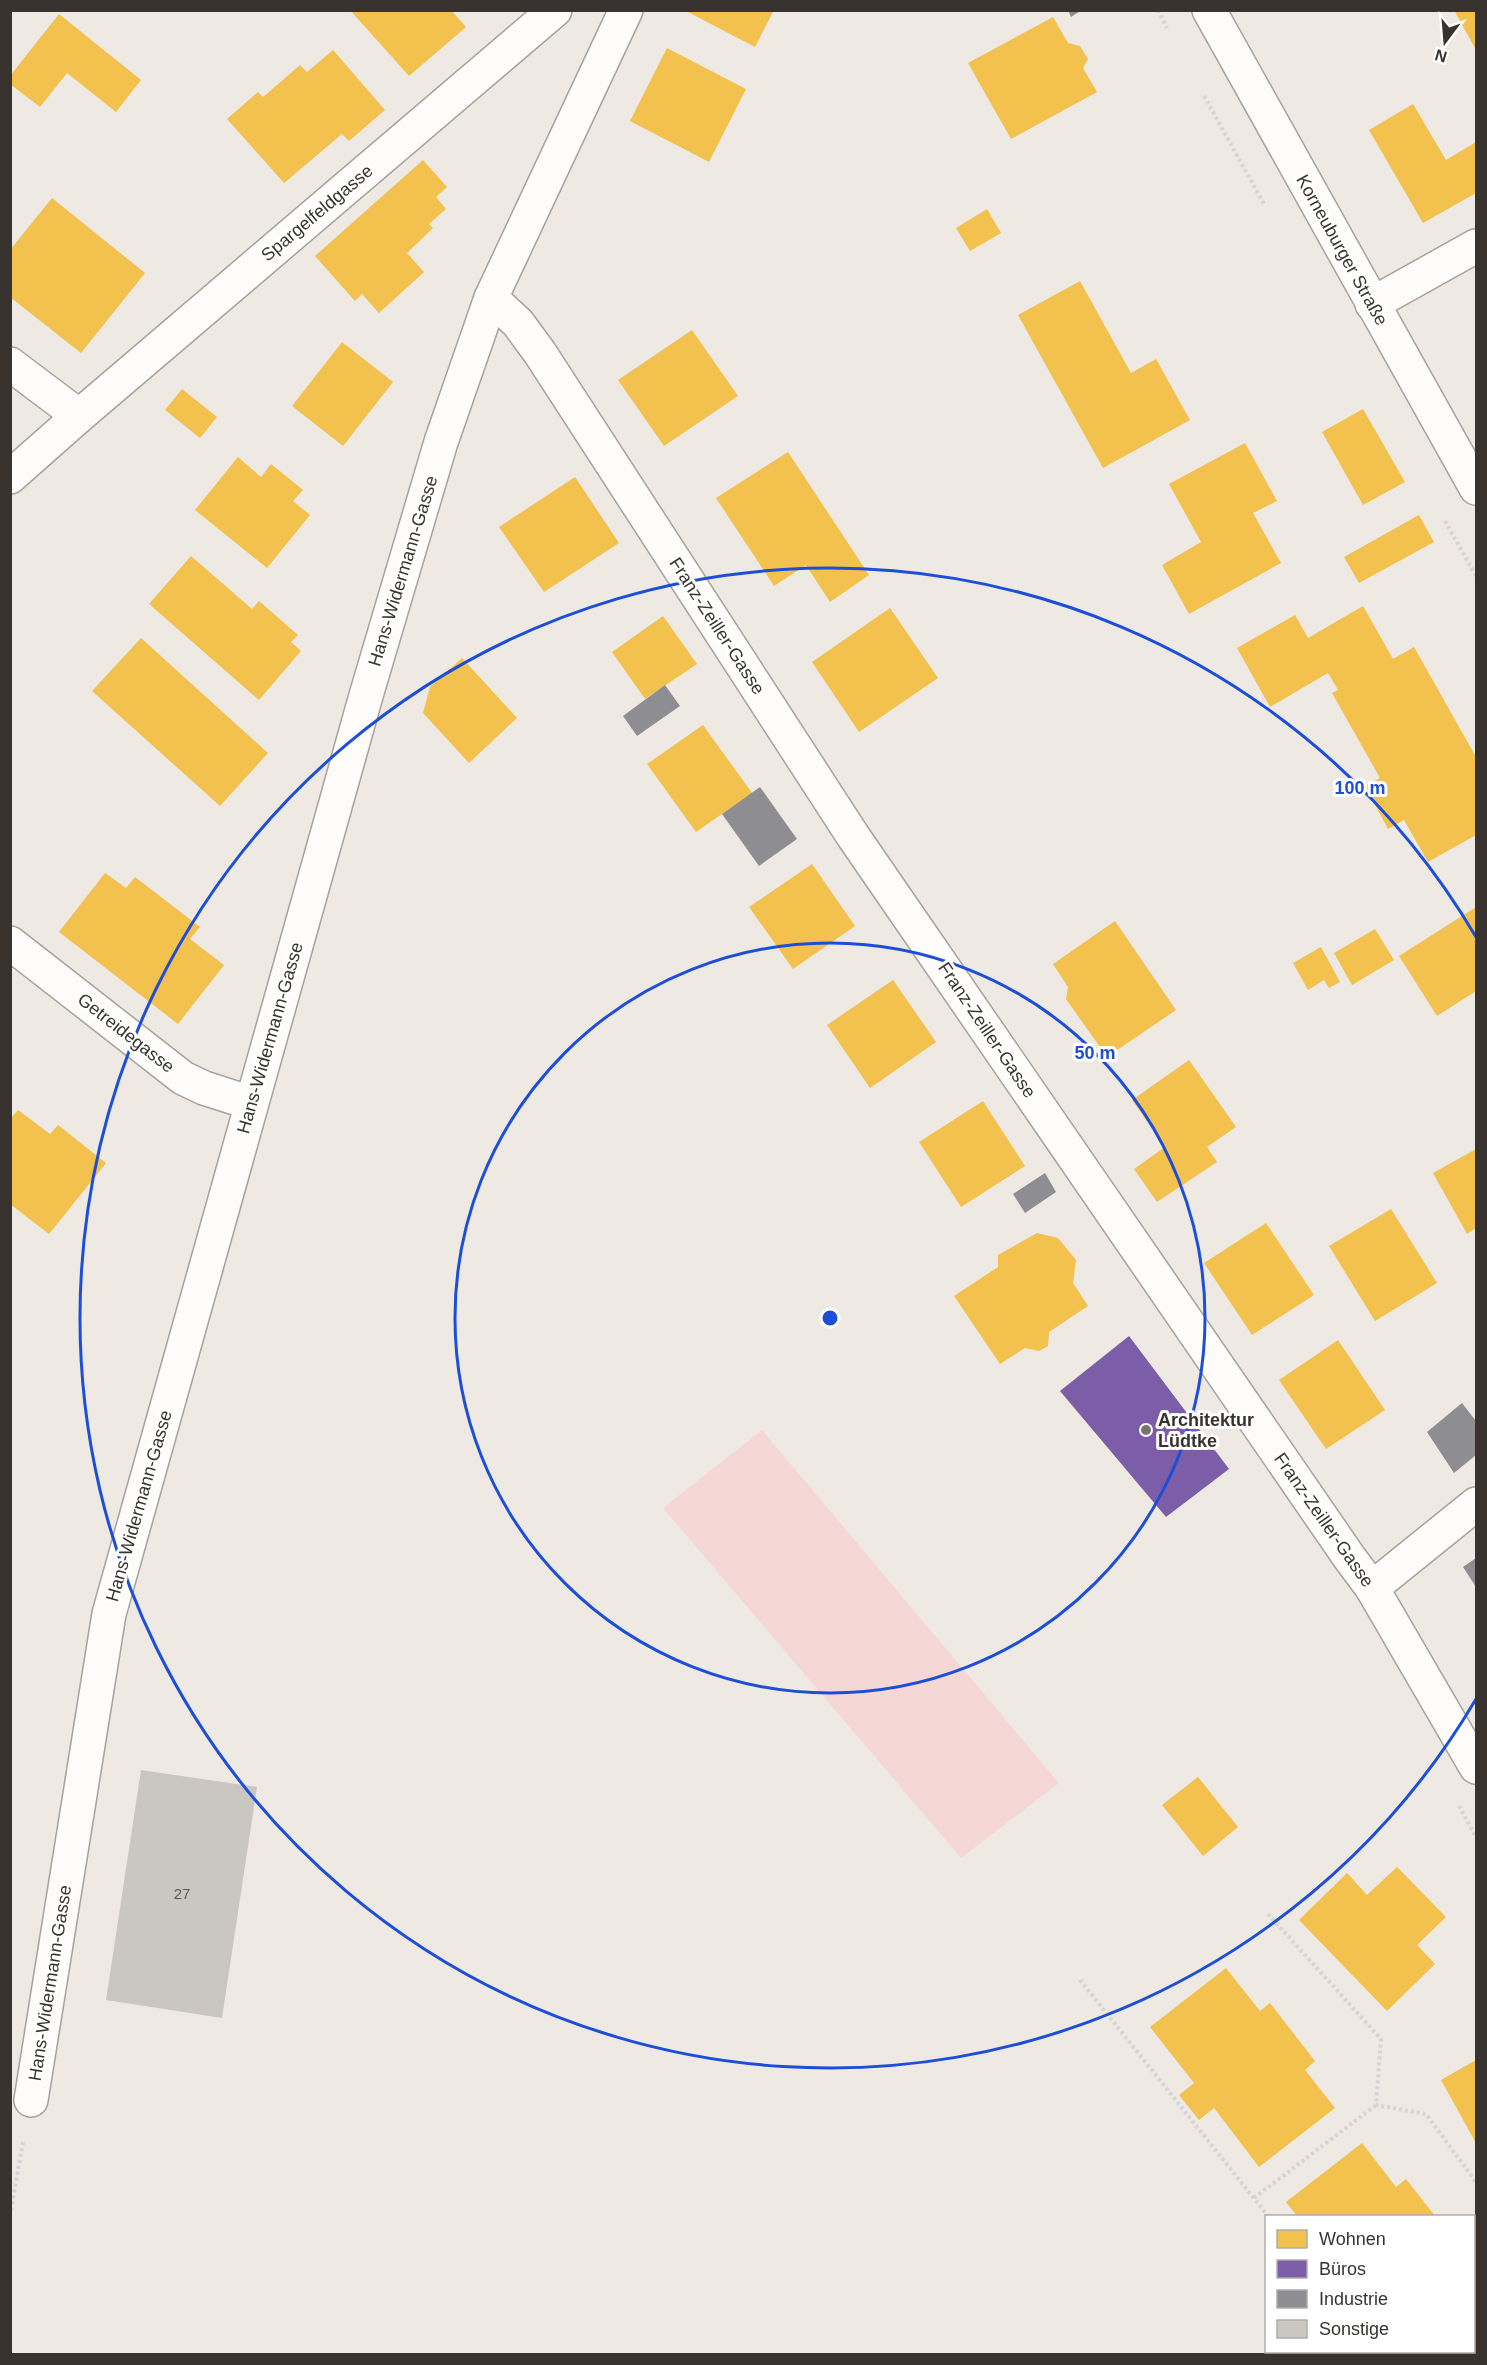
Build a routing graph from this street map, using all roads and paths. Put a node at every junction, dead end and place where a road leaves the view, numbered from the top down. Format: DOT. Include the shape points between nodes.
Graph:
graph roads {
  1 [pos="555,10"];
  2 [pos="1209,10"];
  3 [pos="615,14"];
  4 [pos="1476,246"];
  5 [pos="491,298"];
  6 [pos="1372,304"];
  7 [pos="10,364"];
  8 [pos="79,416"];
  9 [pos="10,477"];
  10 [pos="1476,488"];
  11 [pos="10,943"];
  12 [pos="251,1103"];
  13 [pos="1476,1504"];
  14 [pos="1372,1588"];
  15 [pos="1476,1767"];
  16 [pos="1268,1914"];
  17 [pos="1080,1980"];
  18 [pos="31,2100"];
  19 [pos="1376,2104"];
  20 [pos="1476,2182"];
  21 [pos="1254,2198"];
  22 [pos="1267,2215"];
  23 [pos="10,2216"];
  1 -- 8 [label="street, Spargelfeldgasse"];
  2 -- 6 [label="street, Korneuburger Straße"];
  3 -- 5 [label="street, Hans-Widermann-Gasse"];
  4 -- 6 [label="street"];
  5 -- 12 [label="street, Hans-Widermann-Gasse" via="441,442"];
  5 -- 14 [label="street, Franz-Zeiller-Gasse" via="518,323 540,353 853,836"];
  6 -- 10 [label="street, Korneuburger Straße"];
  7 -- 8 [label="street"];
  8 -- 9 [label="street, Spargelfeldgasse"];
  11 -- 12 [label="street, Getreidegasse" via="183,1078"];
  12 -- 18 [label="street, Hans-Widermann-Gasse" via="110,1614"];
  13 -- 14 [label="street"];
  14 -- 15 [label="street, Franz-Zeiller-Gasse"];
  16 -- 19 [label="path" via="1381,2038"];
  17 -- 21 [label="path"];
  18 -- 23 [label="path"];
  19 -- 20 [label="path" via="1426,2114"];
  19 -- 21 [label="path"];
  21 -- 22 [label="path"];
}
